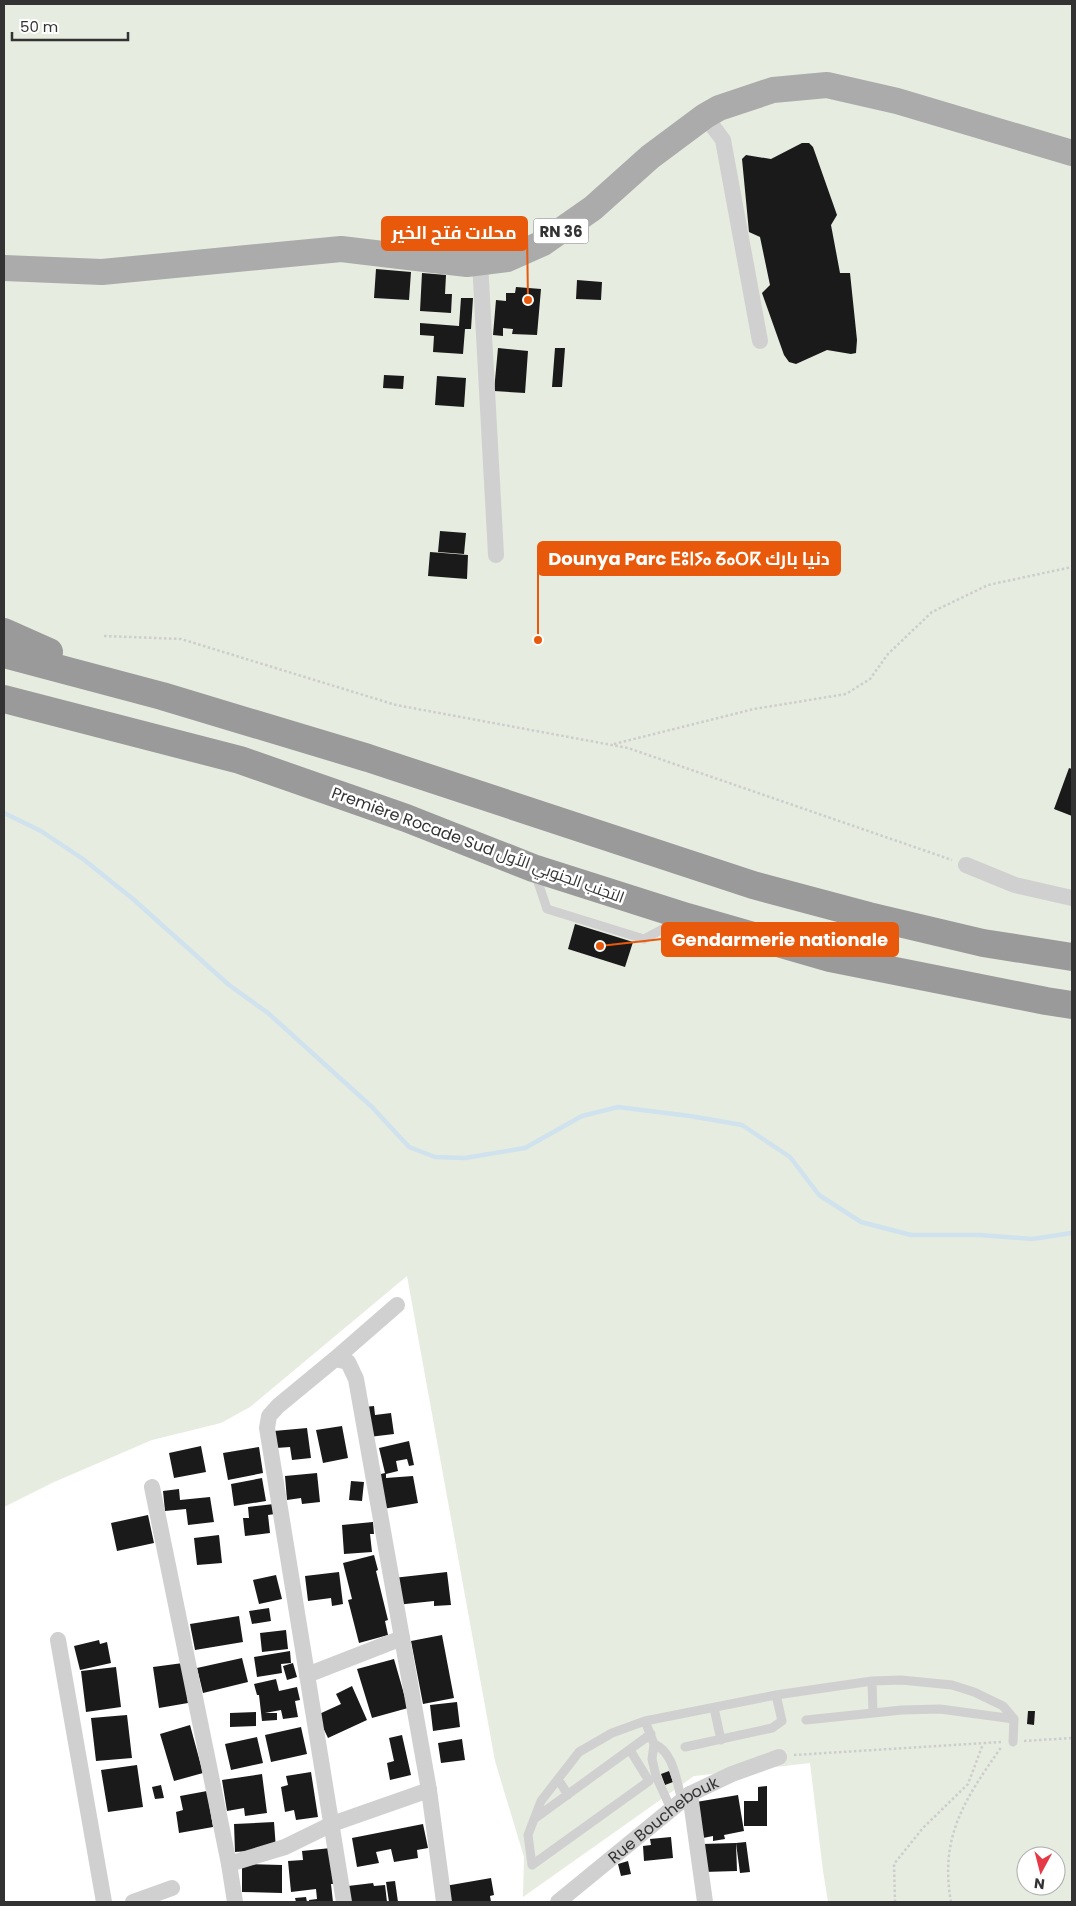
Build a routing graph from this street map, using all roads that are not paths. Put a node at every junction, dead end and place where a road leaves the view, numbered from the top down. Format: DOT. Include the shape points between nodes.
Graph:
graph roads {
  1 [pos="704,116"];
  2 [pos="1072,153"];
  3 [pos="480,262"];
  4 [pos="4,268"];
  5 [pos="760,341"];
  6 [pos="496,556"];
  7 [pos="4,632"];
  8 [pos="4,654"];
  9 [pos="162,696"];
  10 [pos="4,699"];
  11 [pos="966,865"];
  12 [pos="1072,898"];
  13 [pos="1072,957"];
  14 [pos="1072,1004"];
  15 [pos="397,1305"];
  16 [pos="335,1359"];
  17 [pos="152,1487"];
  18 [pos="402,1638"];
  19 [pos="58,1640"];
  20 [pos="307,1675"];
  21 [pos="872,1681"];
  22 [pos="776,1695"];
  23 [pos="714,1708"];
  24 [pos="873,1713"];
  25 [pos="1014,1719"];
  26 [pos="806,1720"];
  27 [pos="645,1721"];
  28 [pos="651,1734"];
  29 [pos="721,1740"];
  30 [pos="1013,1742"];
  31 [pos="654,1744"];
  32 [pos="685,1747"];
  33 [pos="630,1750"];
  34 [pos="779,1757"];
  35 [pos="558,1779"];
  36 [pos="429,1790"];
  37 [pos="568,1795"];
  38 [pos="681,1801"];
  39 [pos="534,1819"];
  40 [pos="332,1824"];
  41 [pos="230,1864"];
  42 [pos="172,1888"];
  43 [pos="104,1902"];
  44 [pos="133,1902"];
  45 [pos="235,1902"];
  46 [pos="344,1902"];
  47 [pos="444,1902"];
  48 [pos="558,1902"];
  49 [pos="705,1902"];
  1 -- 2 [label="main road, RN 36" via="773,90 826,85 898,102"];
  1 -- 3 [label="main road, RN 36" via="650,157 593,208 543,243 507,259"];
  1 -- 5 [label="street" via="723,140"];
  3 -- 4 [label="main road, RN 36" via="458,263 341,249 102,272"];
  3 -- 6 [label="street"];
  7 -- 9 [label="highway"];
  8 -- 9 [label="highway"];
  9 -- 13 [label="highway" via="368,758 753,885 983,943"];
  10 -- 14 [label="highway, Première Rocade Sud التجنب الجنوبي الأول" via="240,760 406,818 533,868 830,958 1046,1002"];
  11 -- 12 [label="street" via="1015,885"];
  15 -- 16 [label="street"];
  16 -- 18 [label="street" via="348,1362 356,1379"];
  16 -- 20 [label="street" via="278,1406 269,1416 267,1428"];
  17 -- 41 [label="street"];
  18 -- 20 [label="street"];
  18 -- 36 [label="street"];
  19 -- 43 [label="street"];
  20 -- 40 [label="street"];
  21 -- 22 [label="lane"];
  21 -- 24 [label="lane"];
  21 -- 25 [label="lane" via="952,1685 1002,1706"];
  22 -- 23 [label="lane"];
  22 -- 29 [label="lane" via="782,1721 772,1728"];
  23 -- 27 [label="lane"];
  23 -- 29 [label="lane"];
  24 -- 25 [label="lane" via="940,1709"];
  24 -- 26 [label="lane"];
  25 -- 30 [label="lane"];
  27 -- 28 [label="lane"];
  27 -- 35 [label="lane" via="612,1733 579,1752"];
  28 -- 31 [label="lane"];
  28 -- 33 [label="lane"];
  29 -- 32 [label="lane"];
  31 -- 38 [label="lane" via="668,1754"];
  31 -- 38 [label="lane" via="652,1760 656,1776"];
  33 -- 37 [label="lane"];
  33 -- 39 [label="lane" via="649,1781 532,1865 528,1835"];
  34 -- 38 [label="street, Rue Bouchebouk" via="732,1774"];
  35 -- 37 [label="lane"];
  35 -- 39 [label="lane" via="541,1800"];
  36 -- 40 [label="street"];
  36 -- 47 [label="street"];
  37 -- 39 [label="lane"];
  38 -- 48 [label="street, Rue Bouchebouk"];
  38 -- 49 [label="street"];
  40 -- 41 [label="street" via="285,1847"];
  40 -- 46 [label="street"];
  41 -- 45 [label="street"];
  42 -- 44 [label="street"];
}
